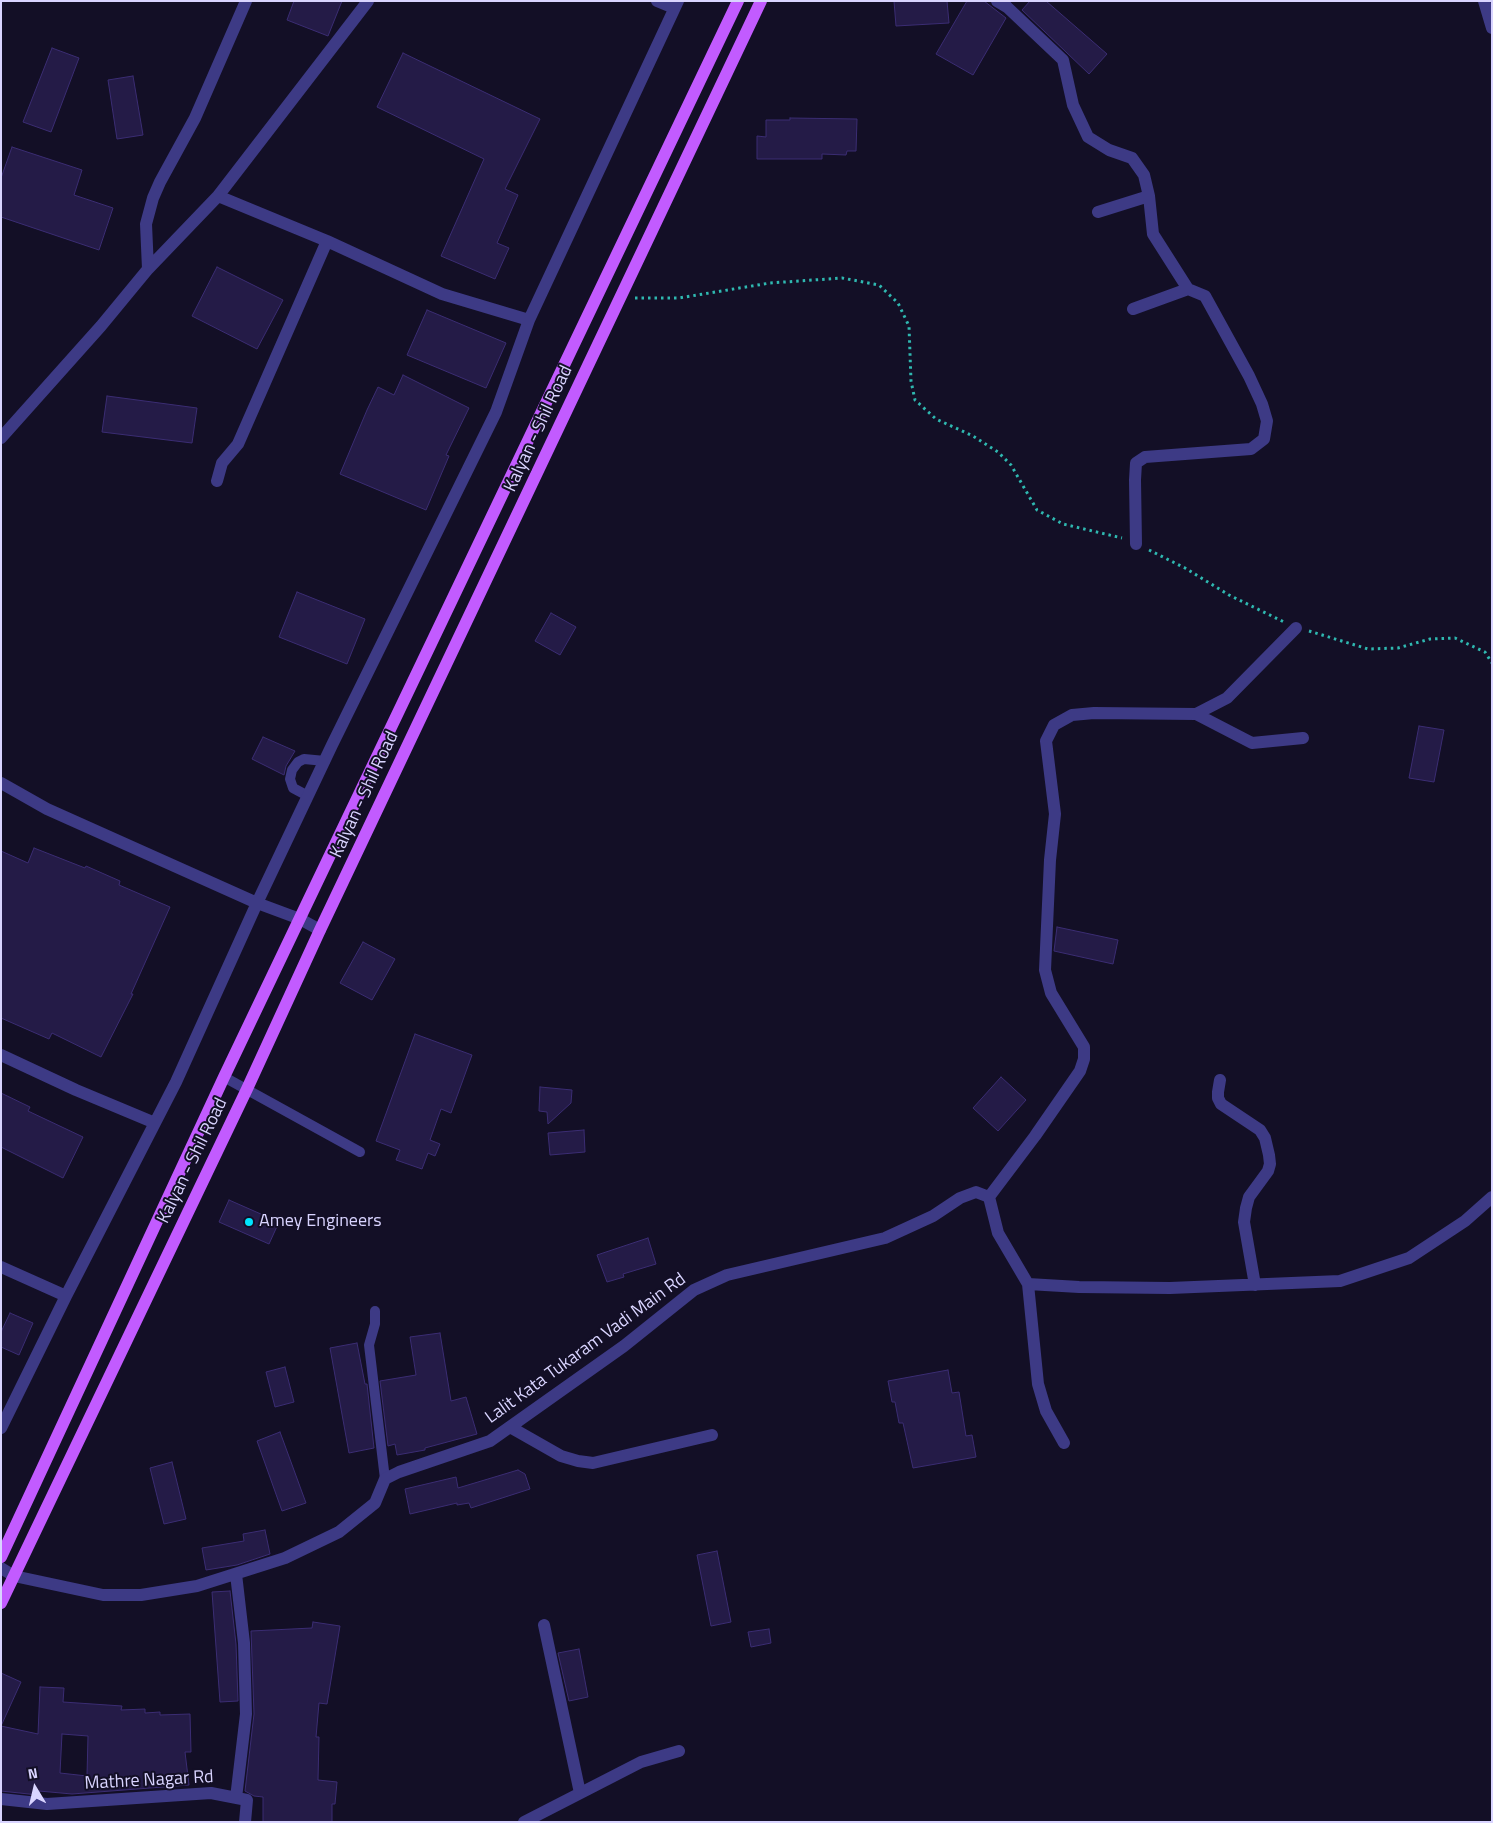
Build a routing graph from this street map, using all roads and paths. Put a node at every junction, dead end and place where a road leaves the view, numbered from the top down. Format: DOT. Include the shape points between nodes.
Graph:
graph roads {
  1 [pos="246,1"];
  2 [pos="368,1"];
  3 [pos="657,1"];
  4 [pos="738,1"];
  5 [pos="761,1"];
  6 [pos="996,1"];
  7 [pos="1484,1"];
  8 [pos="676,5"];
  9 [pos="1492,28"];
  10 [pos="218,196"];
  11 [pos="1150,196"];
  12 [pos="1098,212"];
  13 [pos="327,241"];
  14 [pos="148,270"];
  15 [pos="1188,289"];
  16 [pos="620,298"];
  17 [pos="1133,308"];
  18 [pos="529,320"];
  19 [pos="1,438"];
  20 [pos="216,481"];
  21 [pos="1136,544"];
  22 [pos="1296,628"];
  23 [pos="1492,663"];
  24 [pos="1196,714"];
  25 [pos="1303,738"];
  26 [pos="325,761"];
  27 [pos="1,783"];
  28 [pos="308,796"];
  29 [pos="258,903"];
  30 [pos="300,919"];
  31 [pos="320,930"];
  32 [pos="1,1055"];
  33 [pos="224,1077"];
  34 [pos="1220,1080"];
  35 [pos="248,1089"];
  36 [pos="155,1123"];
  37 [pos="360,1152"];
  38 [pos="989,1197"];
  39 [pos="1492,1197"];
  40 [pos="1,1267"];
  41 [pos="1028,1284"];
  42 [pos="1255,1284"];
  43 [pos="66,1296"];
  44 [pos="375,1311"];
  45 [pos="510,1427"];
  46 [pos="1,1428"];
  47 [pos="712,1435"];
  48 [pos="1064,1443"];
  49 [pos="385,1479"];
  50 [pos="1,1557"];
  51 [pos="1,1568"];
  52 [pos="236,1574"];
  53 [pos="14,1576"];
  54 [pos="1,1603"];
  55 [pos="544,1626"];
  56 [pos="679,1751"];
  57 [pos="580,1794"];
  58 [pos="236,1798"];
  59 [pos="1,1799"];
  60 [pos="245,1822"];
  61 [pos="524,1822"];
  1 -- 14 [label="street" via="194,118 153,198 146,224"];
  2 -- 10 [label="street"];
  3 -- 8 [label="street"];
  4 -- 30 [label="main road, Kalyan - Shil Road"];
  5 -- 16 [label="main road, Kalyan - Shil Road"];
  6 -- 11 [label="street" via="1007,7 1063,60 1073,105 1088,137 1109,150 1132,158 1144,175"];
  7 -- 9 [label="street"];
  8 -- 18 [label="street"];
  10 -- 13 [label="street"];
  10 -- 14 [label="street"];
  11 -- 12 [label="street"];
  11 -- 15 [label="street" via="1153,234"];
  13 -- 18 [label="street" via="442,294"];
  13 -- 20 [label="street" via="238,444 222,463"];
  14 -- 19 [label="street"];
  15 -- 17 [label="street"];
  15 -- 21 [label="street" via="1205,296 1249,376 1267,421 1264,439 1251,449 1145,457 1136,463"];
  16 -- 21 [label="path" via="679,298 770,283 842,278 879,285 898,303 909,326 915,400 936,419 998,452 1011,465 1037,510 1063,524"];
  16 -- 31 [label="main road, Kalyan - Shil Road"];
  18 -- 26 [label="street" via="496,412"];
  21 -- 22 [label="path"];
  22 -- 23 [label="path" via="1368,649 1398,648 1430,639 1455,638 1485,652"];
  22 -- 24 [label="street" via="1227,698"];
  24 -- 25 [label="street" via="1252,743"];
  24 -- 38 [label="street" via="1072,715 1054,725 1046,741 1056,814 1050,860 1045,970 1051,993 1084,1048 1084,1059 1080,1071"];
  26 -- 28 [label="street"];
  26 -- 28 [label="lane" via="304,759 292,770 290,780 293,788"];
  27 -- 29 [label="street" via="47,809"];
  28 -- 29 [label="street"];
  29 -- 30 [label="street"];
  29 -- 36 [label="street"];
  30 -- 31 [label="street"];
  30 -- 33 [label="main road, Kalyan - Shil Road"];
  31 -- 35 [label="main road, Kalyan - Shil Road"];
  32 -- 36 [label="street"];
  33 -- 35 [label="lane"];
  33 -- 50 [label="main road, Kalyan - Shil Road"];
  34 -- 42 [label="street" via="1218,1098 1221,1104 1260,1130 1269,1155 1268,1171 1254,1189 1244,1222"];
  35 -- 37 [label="lane"];
  35 -- 53 [label="main road, Kalyan - Shil Road"];
  36 -- 43 [label="street"];
  38 -- 41 [label="street" via="998,1233"];
  38 -- 45 [label="street, Lalit Kata Tukaram Vadi Main Rd" via="976,1192 885,1238 728,1276 694,1290 624,1346"];
  39 -- 42 [label="street" via="1465,1221 1409,1258 1340,1281"];
  40 -- 43 [label="street"];
  41 -- 42 [label="street" via="1170,1288"];
  41 -- 48 [label="street" via="1038,1384 1046,1411"];
  43 -- 46 [label="street"];
  44 -- 49 [label="lane" via="369,1345"];
  45 -- 47 [label="street" via="561,1456 593,1463"];
  45 -- 49 [label="street, Lalit Kata Tukaram Vadi Main Rd" via="490,1441"];
  49 -- 52 [label="street" via="375,1503 339,1532 285,1558"];
  51 -- 53 [label="street"];
  52 -- 53 [label="street" via="197,1586 141,1595 103,1595"];
  52 -- 58 [label="street" via="244,1643 246,1714"];
  53 -- 54 [label="main road, Kalyan - Shil Road"];
  55 -- 57 [label="street"];
  56 -- 57 [label="street" via="641,1762"];
  57 -- 61 [label="street"];
  58 -- 59 [label="street, Mathre Nagar Rd" via="211,1793 47,1804"];
  58 -- 60 [label="street, Mathre Nagar Rd" via="247,1800"];
}
